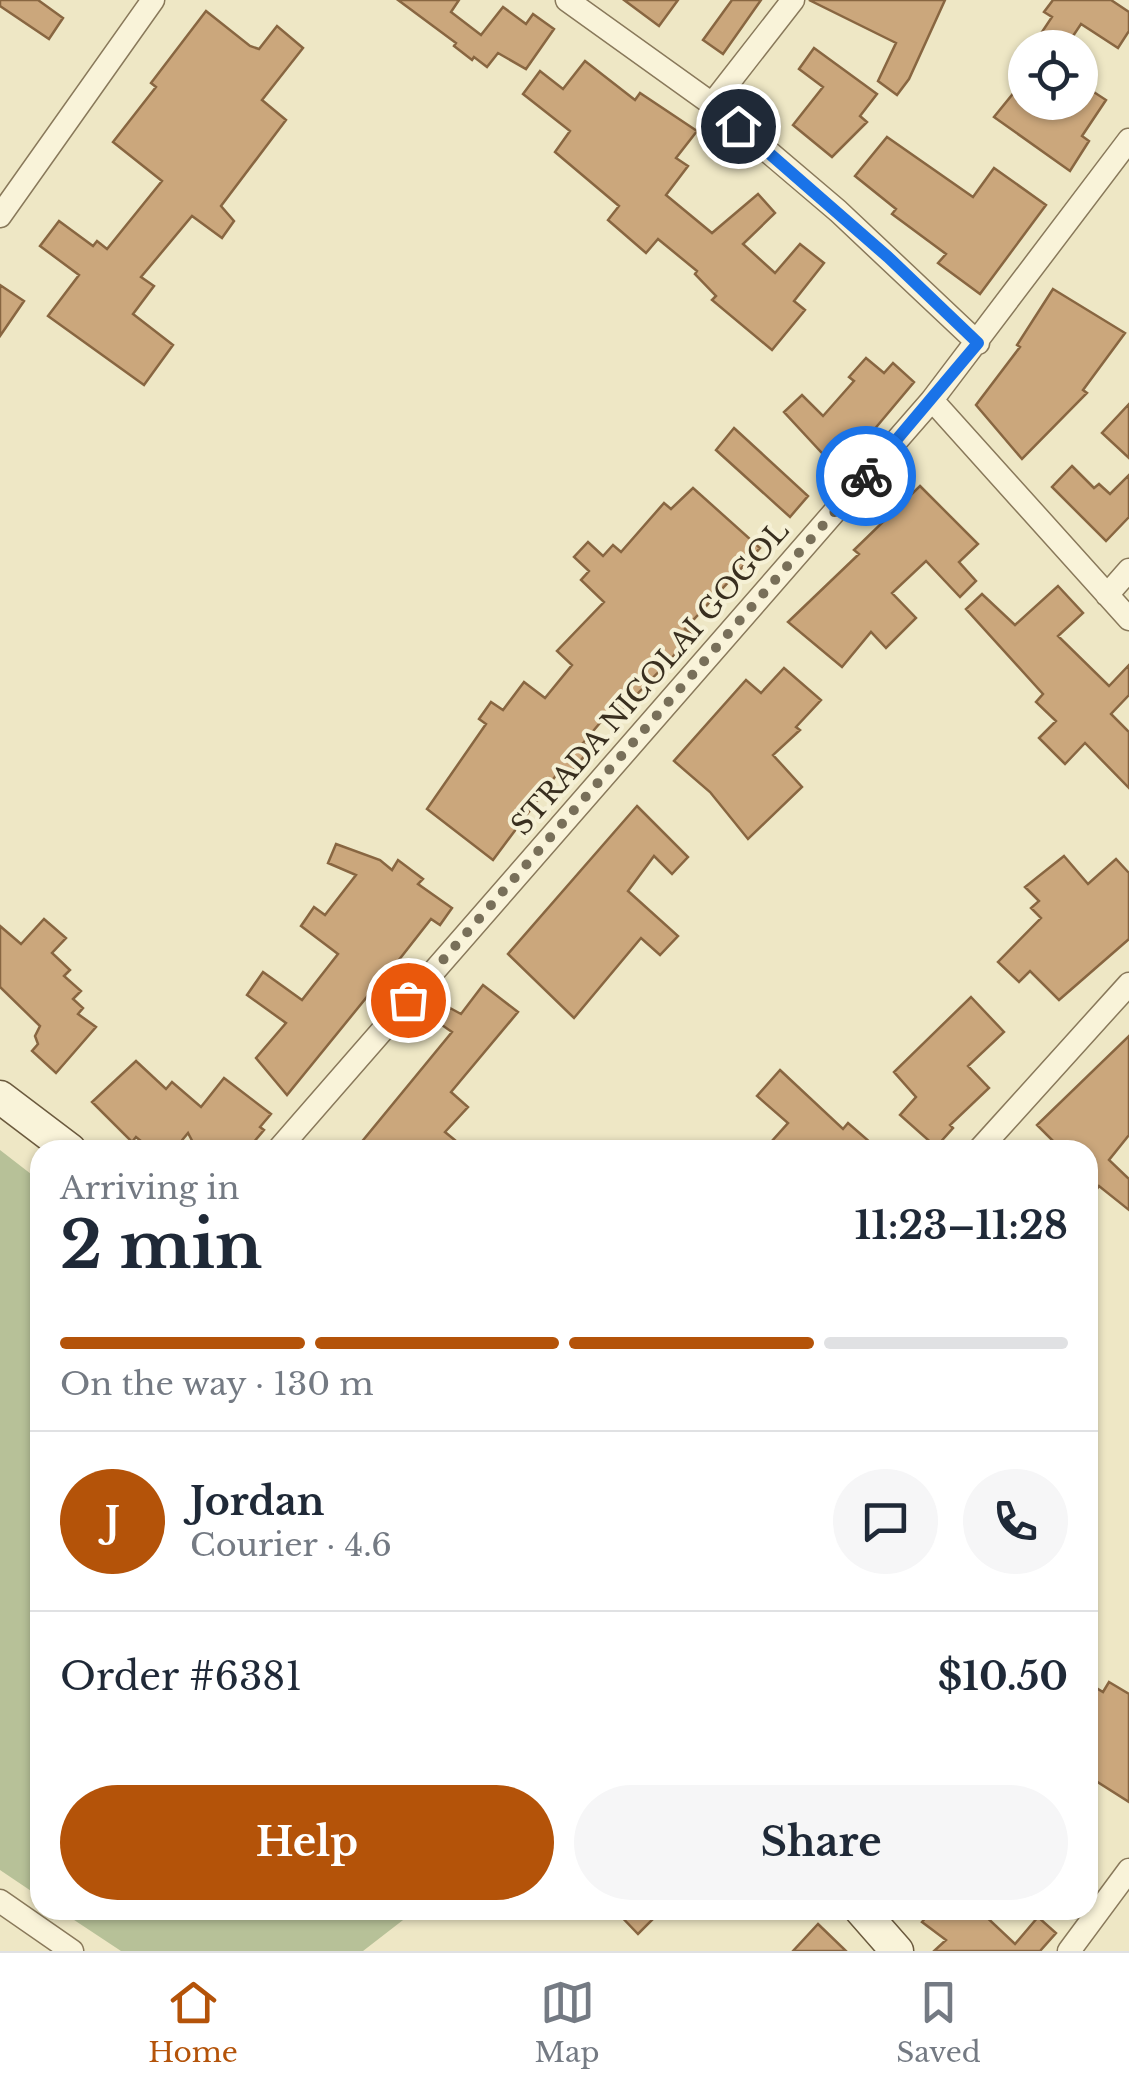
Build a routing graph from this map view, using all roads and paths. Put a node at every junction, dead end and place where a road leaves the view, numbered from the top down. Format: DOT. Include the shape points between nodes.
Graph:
graph roads {
  1 [pos="153,0"];
  2 [pos="566,0"];
  3 [pos="793,0"];
  4 [pos="712,104"];
  5 [pos="1129,140"];
  6 [pos="0,216"];
  7 [pos="978,343"];
  8 [pos="932,400"];
  9 [pos="1129,570"];
  10 [pos="1107,594"];
  11 [pos="1129,619"];
  12 [pos="1129,984"];
  13 [pos="0,1097"];
  14 [pos="57,1140"];
  15 [pos="287,1140"];
  16 [pos="988,1140"];
  17 [pos="1129,1870"];
  18 [pos="0,1901"];
  19 [pos="1098,1912"];
  20 [pos="870,1920"];
  21 [pos="1092,1920"];
  22 [pos="72,1951"];
  23 [pos="897,1951"];
  24 [pos="1069,1951"];
  1 -- 6 [label="street"];
  2 -- 4 [label="street"];
  3 -- 4 [label="street"];
  4 -- 7 [label="street"];
  5 -- 7 [label="street, STRADA NICOLAI GOGOL"];
  7 -- 8 [label="street, STRADA NICOLAI GOGOL"];
  8 -- 10 [label="street"];
  8 -- 15 [label="street, STRADA NICOLAI GOGOL"];
  9 -- 10 [label="street"];
  10 -- 11 [label="street"];
  12 -- 16 [label="street"];
  13 -- 14 [label="main road"];
  17 -- 19 [label="street"];
  18 -- 22 [label="street"];
  20 -- 23 [label="main road"];
  21 -- 24 [label="street"];
}
